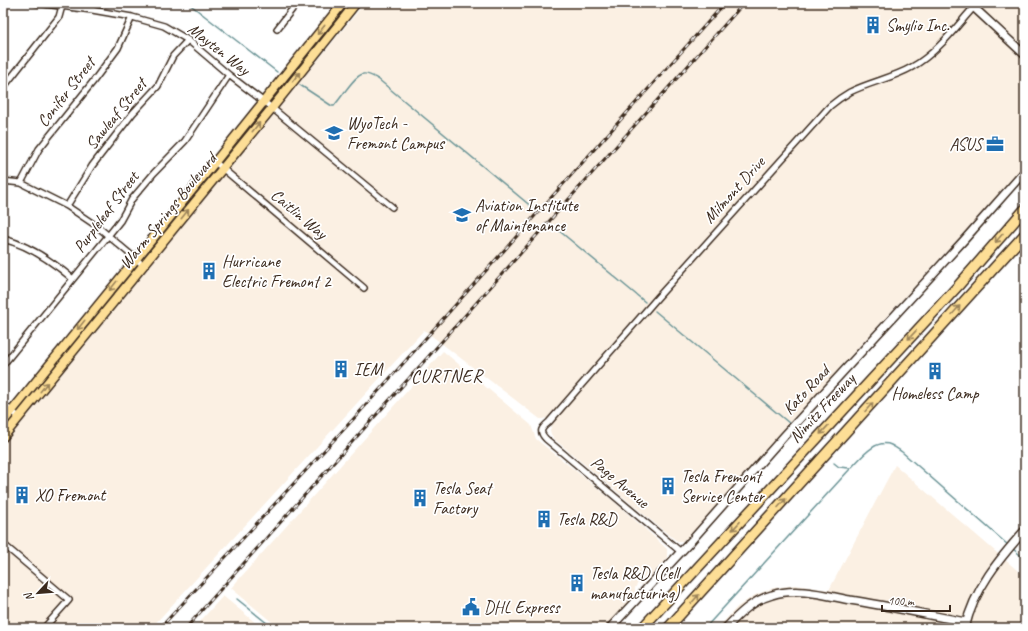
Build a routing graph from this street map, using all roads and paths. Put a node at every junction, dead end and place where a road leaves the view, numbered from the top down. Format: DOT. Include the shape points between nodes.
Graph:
graph roads {
  1 [pos="36,3"];
  2 [pos="92,3"];
  3 [pos="297,3"];
  4 [pos="343,3"];
  5 [pos="350,3"];
  6 [pos="356,3"];
  7 [pos="973,4"];
  8 [pos="62,6"];
  9 [pos="92,10"];
  10 [pos="132,17"];
  11 [pos="337,26"];
  12 [pos="277,29"];
  13 [pos="188,40"];
  14 [pos="1025,55"];
  15 [pos="229,75"];
  16 [pos="5,81"];
  17 [pos="3,88"];
  18 [pos="264,102"];
  19 [pos="272,108"];
  20 [pos="215,162"];
  21 [pos="222,168"];
  22 [pos="1025,171"];
  23 [pos="3,181"];
  24 [pos="21,183"];
  25 [pos="68,206"];
  26 [pos="392,208"];
  27 [pos="1025,209"];
  28 [pos="1025,234"];
  29 [pos="108,236"];
  30 [pos="3,238"];
  31 [pos="135,259"];
  32 [pos="143,265"];
  33 [pos="73,279"];
  34 [pos="364,288"];
  35 [pos="3,365"];
  36 [pos="3,404"];
  37 [pos="12,411"];
  38 [pos="19,417"];
  39 [pos="3,422"];
  40 [pos="542,432"];
  41 [pos="3,437"];
  42 [pos="1025,530"];
  43 [pos="3,544"];
  44 [pos="681,552"];
  45 [pos="966,625"];
  46 [pos="44,628"];
  47 [pos="610,628"];
  48 [pos="642,628"];
  49 [pos="668,628"];
  50 [pos="726,628"];
  1 -- 8 [label="street, Mayten Way"];
  2 -- 9 [label="street"];
  3 -- 12 [label="street"];
  4 -- 18 [label="main road, Warm Springs Boulevard, one-way"];
  5 -- 11 [label="main road" via="336,20"];
  6 -- 11 [label="main road, Warm Springs Boulevard"];
  7 -- 14 [label="street"];
  7 -- 40 [label="street, Milmont Drive" via="931,55 902,72 850,92 830,106 543,427"];
  8 -- 9 [label="street, Mayten Way"];
  8 -- 16 [label="street" via="59,17"];
  9 -- 10 [label="street, Mayten Way"];
  10 -- 13 [label="street, Mayten Way" via="164,26"];
  10 -- 24 [label="street, Conifer Street" via="118,48 39,149"];
  19 -- 11 [label="main road, Warm Springs Boulevard, one-way"];
  13 -- 15 [label="street, Mayten Way"];
  13 -- 25 [label="street, Sawleaf Street" via="173,56 158,86 133,113 92,166"];
  15 -- 18 [label="street, Mayten Way"];
  15 -- 29 [label="street, Purpleleaf Street" via="185,141 132,199"];
  16 -- 17 [label="street"];
  18 -- 19 [label="street, Mayten Way"];
  18 -- 20 [label="main road, Warm Springs Boulevard"];
  21 -- 19 [label="main road, Warm Springs Boulevard, one-way"];
  19 -- 26 [label="street, Mayten Way"];
  20 -- 21 [label="street, Caitlin Way"];
  20 -- 31 [label="main road, Warm Springs Boulevard"];
  32 -- 21 [label="main road, Warm Springs Boulevard, one-way"];
  21 -- 34 [label="street, Caitlin Way"];
  22 -- 44 [label="street, Kato Road"];
  23 -- 24 [label="street"];
  24 -- 25 [label="street"];
  25 -- 29 [label="street"];
  27 -- 48 [label="highway, Nimitz Freeway, one-way" via="958,286"];
  49 -- 28 [label="highway, Nimitz Freeway, one-way"];
  29 -- 31 [label="street"];
  29 -- 33 [label="street, Purpleleaf Street"];
  30 -- 33 [label="street" via="34,251"];
  31 -- 32 [label="street"];
  31 -- 37 [label="main road, Warm Springs Boulevard, one-way"];
  38 -- 32 [label="main road, Warm Springs Boulevard, one-way"];
  33 -- 35 [label="street, Purpleleaf Street"];
  36 -- 37 [label="street"];
  37 -- 38 [label="street"];
  37 -- 39 [label="main road, Warm Springs Boulevard"];
  38 -- 41 [label="main road, Warm Springs Boulevard"];
  40 -- 44 [label="street, Page Avenue" via="546,439"];
  42 -- 45 [label="street" via="982,585"];
  43 -- 46 [label="street" via="69,600"];
  44 -- 47 [label="street, Kato Road"];
  45 -- 50 [label="street" via="885,606 809,592 789,591 770,595 751,604"];
}
